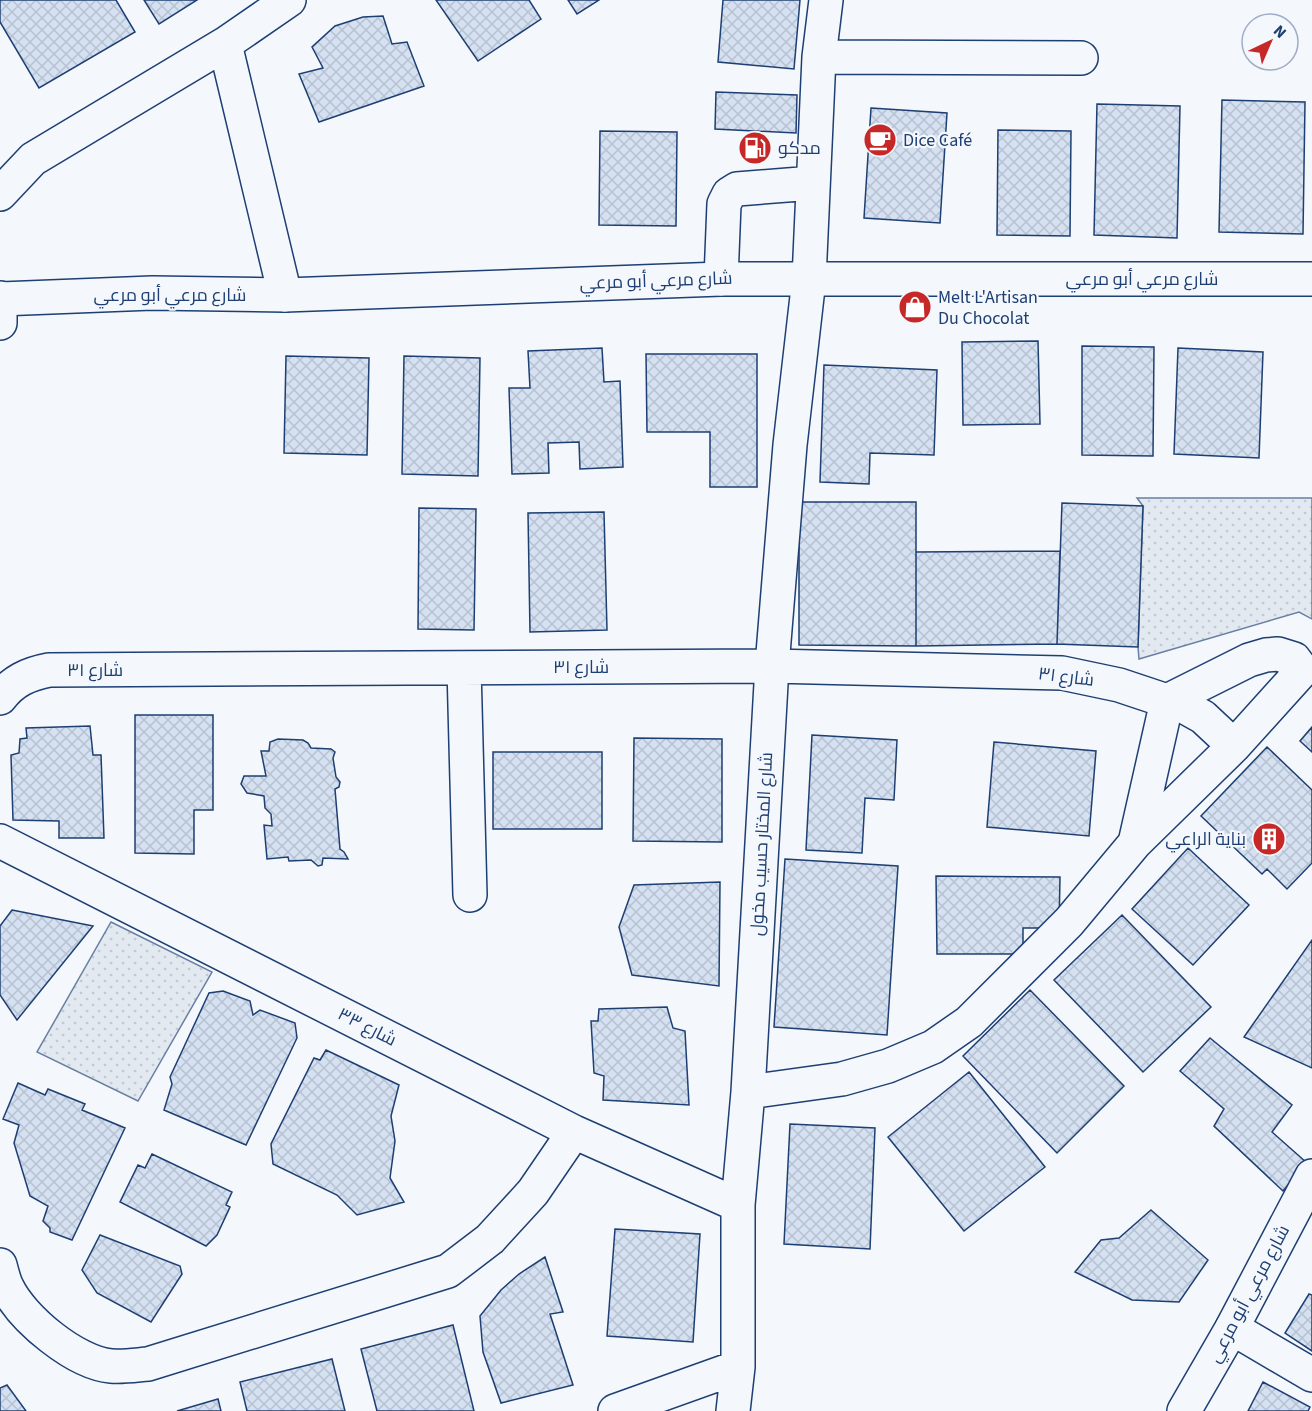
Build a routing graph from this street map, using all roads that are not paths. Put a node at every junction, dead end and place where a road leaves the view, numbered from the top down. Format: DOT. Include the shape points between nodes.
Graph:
graph roads {
  1 [pos="289,0"];
  2 [pos="826,0"];
  3 [pos="225,44"];
  4 [pos="819,57"];
  5 [pos="1081,58"];
  6 [pos="813,183"];
  7 [pos="0,194"];
  8 [pos="722,279"];
  9 [pos="809,279"];
  10 [pos="1312,279"];
  11 [pos="285,295"];
  12 [pos="0,299"];
  13 [pos="0,322"];
  14 [pos="772,666"];
  15 [pos="464,668"];
  16 [pos="0,698"];
  17 [pos="1167,701"];
  18 [pos="1234,746"];
  19 [pos="0,841"];
  20 [pos="1135,843"];
  21 [pos="470,895"];
  22 [pos="748,1092"];
  23 [pos="574,1132"];
  24 [pos="1312,1176"];
  25 [pos="738,1205"];
  26 [pos="0,1265"];
  27 [pos="1233,1328"];
  28 [pos="738,1367"];
  29 [pos="1312,1375"];
  30 [pos="615,1411"];
  31 [pos="733,1411"];
  32 [pos="1184,1411"];
  1 -- 3 [label="street"];
  2 -- 4 [label="street, شارع المختار حسيب مخول"];
  3 -- 7 [label="street" via="33,159"];
  3 -- 11 [label="street"];
  4 -- 5 [label="street"];
  4 -- 6 [label="street, شارع المختار حسيب مخول"];
  6 -- 8 [label="street" via="737,189 729,194 724,204"];
  6 -- 9 [label="street, شارع المختار حسيب مخول"];
  8 -- 9 [label="street, شارع مرعي أبو مرعي"];
  8 -- 11 [label="street, شارع مرعي أبو مرعي"];
  9 -- 10 [label="street, شارع مرعي أبو مرعي"];
  9 -- 14 [label="street, شارع المختار حسيب مخول" via="790,445"];
  11 -- 12 [label="street, شارع مرعي أبو مرعي" via="152,293"];
  12 -- 13 [label="street"];
  14 -- 15 [label="street, شارع ٣١"];
  14 -- 17 [label="street, شارع ٣١" via="1062,674 1119,685"];
  14 -- 22 [label="street, شارع المختار حسيب مخول"];
  15 -- 16 [label="street, شارع ٣١" via="49,670 16,681"];
  15 -- 21 [label="street"];
  17 -- 18 [label="street, شارع ٣١" via="1203,717"];
  17 -- 18 [label="street" via="1249,660 1278,654 1294,659 1300,667 1299,674"];
  17 -- 20 [label="street"];
  18 -- 20 [label="street"];
  19 -- 23 [label="street, شارع ٣٣"];
  20 -- 22 [label="street" via="1060,930 969,1022 933,1047 842,1079"];
  22 -- 25 [label="street, شارع المختار حسيب مخول"];
  23 -- 25 [label="street, شارع ٣٣"];
  23 -- 26 [label="street" via="533,1192 490,1239 448,1271 148,1364 110,1366 78,1355 50,1337 7,1288"];
  24 -- 27 [label="street, شارع مرعي أبو مرعي"];
  25 -- 28 [label="street, شارع المختار حسيب مخول"];
  27 -- 29 [label="street"];
  27 -- 32 [label="street, شارع مرعي أبو مرعي"];
  28 -- 30 [label="street"];
  28 -- 31 [label="street, شارع المختار حسيب مخول"];
}
